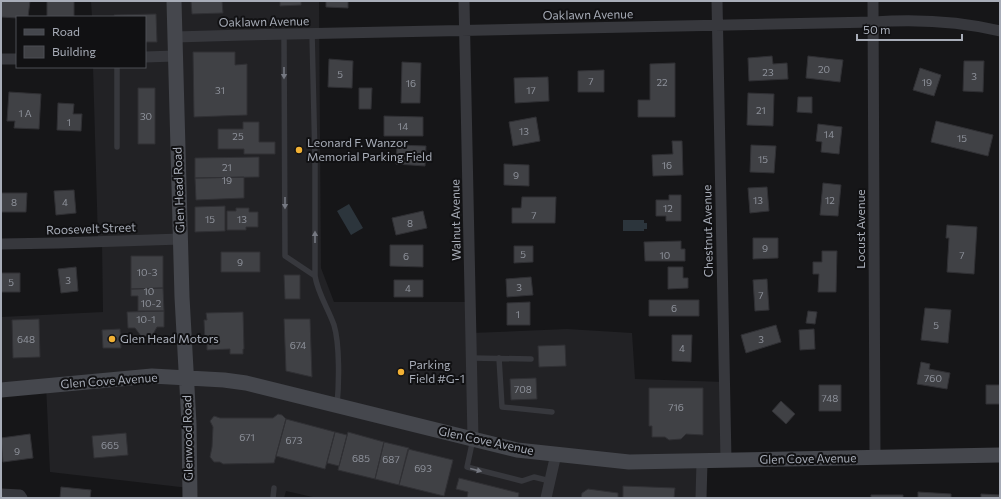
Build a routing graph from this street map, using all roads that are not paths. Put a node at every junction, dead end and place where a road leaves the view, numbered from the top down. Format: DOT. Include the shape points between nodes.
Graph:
graph roads {
  1 [pos="174,1"];
  2 [pos="464,1"];
  3 [pos="717,1"];
  4 [pos="873,1"];
  5 [pos="874,22"];
  6 [pos="717,25"];
  7 [pos="465,30"];
  8 [pos="1000,31"];
  9 [pos="312,33"];
  10 [pos="284,34"];
  11 [pos="175,37"];
  12 [pos="175,56"];
  13 [pos="146,57"];
  14 [pos="1,59"];
  15 [pos="16,59"];
  16 [pos="117,68"];
  17 [pos="117,147"];
  18 [pos="181,239"];
  19 [pos="1,244"];
  20 [pos="315,276"];
  21 [pos="472,358"];
  22 [pos="499,358"];
  23 [pos="532,359"];
  24 [pos="186,378"];
  25 [pos="1,390"];
  26 [pos="337,406"];
  27 [pos="552,412"];
  28 [pos="473,439"];
  29 [pos="556,454"];
  30 [pos="1000,455"];
  31 [pos="874,457"];
  32 [pos="726,460"];
  33 [pos="702,462"];
  34 [pos="550,481"];
  35 [pos="274,488"];
  36 [pos="1,494"];
  37 [pos="22,498"];
  38 [pos="190,498"];
  39 [pos="273,498"];
  40 [pos="546,498"];
  41 [pos="701,498"];
  1 -- 11 [label="main road, Glen Head Road"];
  2 -- 7 [label="street, Walnut Avenue"];
  3 -- 6 [label="street, Chestnut Avenue"];
  4 -- 5 [label="street, Locust Avenue"];
  5 -- 6 [label="street, Oaklawn Avenue"];
  5 -- 8 [label="street, Oaklawn Avenue" via="954,22"];
  5 -- 31 [label="street, Locust Avenue"];
  6 -- 7 [label="street, Oaklawn Avenue"];
  6 -- 32 [label="street, Chestnut Avenue"];
  7 -- 9 [label="street, Oaklawn Avenue"];
  7 -- 21 [label="street, Walnut Avenue"];
  9 -- 10 [label="street, Oaklawn Avenue"];
  20 -- 9 [label="lane, one-way"];
  10 -- 11 [label="street, Oaklawn Avenue"];
  10 -- 20 [label="lane, one-way" via="285,256"];
  11 -- 12 [label="main road, Glen Head Road"];
  12 -- 13 [label="street"];
  12 -- 18 [label="main road, Glen Head Road"];
  14 -- 15 [label="street"];
  16 -- 17 [label="lane"];
  18 -- 19 [label="street, Roosevelt Street"];
  18 -- 24 [label="main road, Glen Head Road"];
  20 -- 26 [label="lane" via="336,336 339,388"];
  21 -- 22 [label="lane"];
  21 -- 28 [label="street, Walnut Avenue"];
  22 -- 23 [label="lane"];
  22 -- 27 [label="lane" via="502,407"];
  24 -- 25 [label="main road, Glen Cove Avenue" via="152,376"];
  24 -- 26 [label="main road, Glen Cove Avenue" via="246,383"];
  24 -- 38 [label="main road, Glenwood Road"];
  26 -- 28 [label="main road, Glen Cove Avenue"];
  28 -- 29 [label="main road, Glen Cove Avenue" via="517,450"];
  28 -- 34 [label="lane, one-way" via="467,467 522,481 534,477"];
  29 -- 33 [label="main road, Glen Cove Avenue" via="629,462"];
  29 -- 34 [label="street"];
  30 -- 31 [label="main road, Glen Cove Avenue"];
  31 -- 32 [label="main road, Glen Cove Avenue"];
  32 -- 33 [label="main road, Glen Cove Avenue"];
  33 -- 41 [label="street"];
  34 -- 40 [label="street"];
  35 -- 39 [label="lane"];
  36 -- 37 [label="street" via="20,495"];
}
